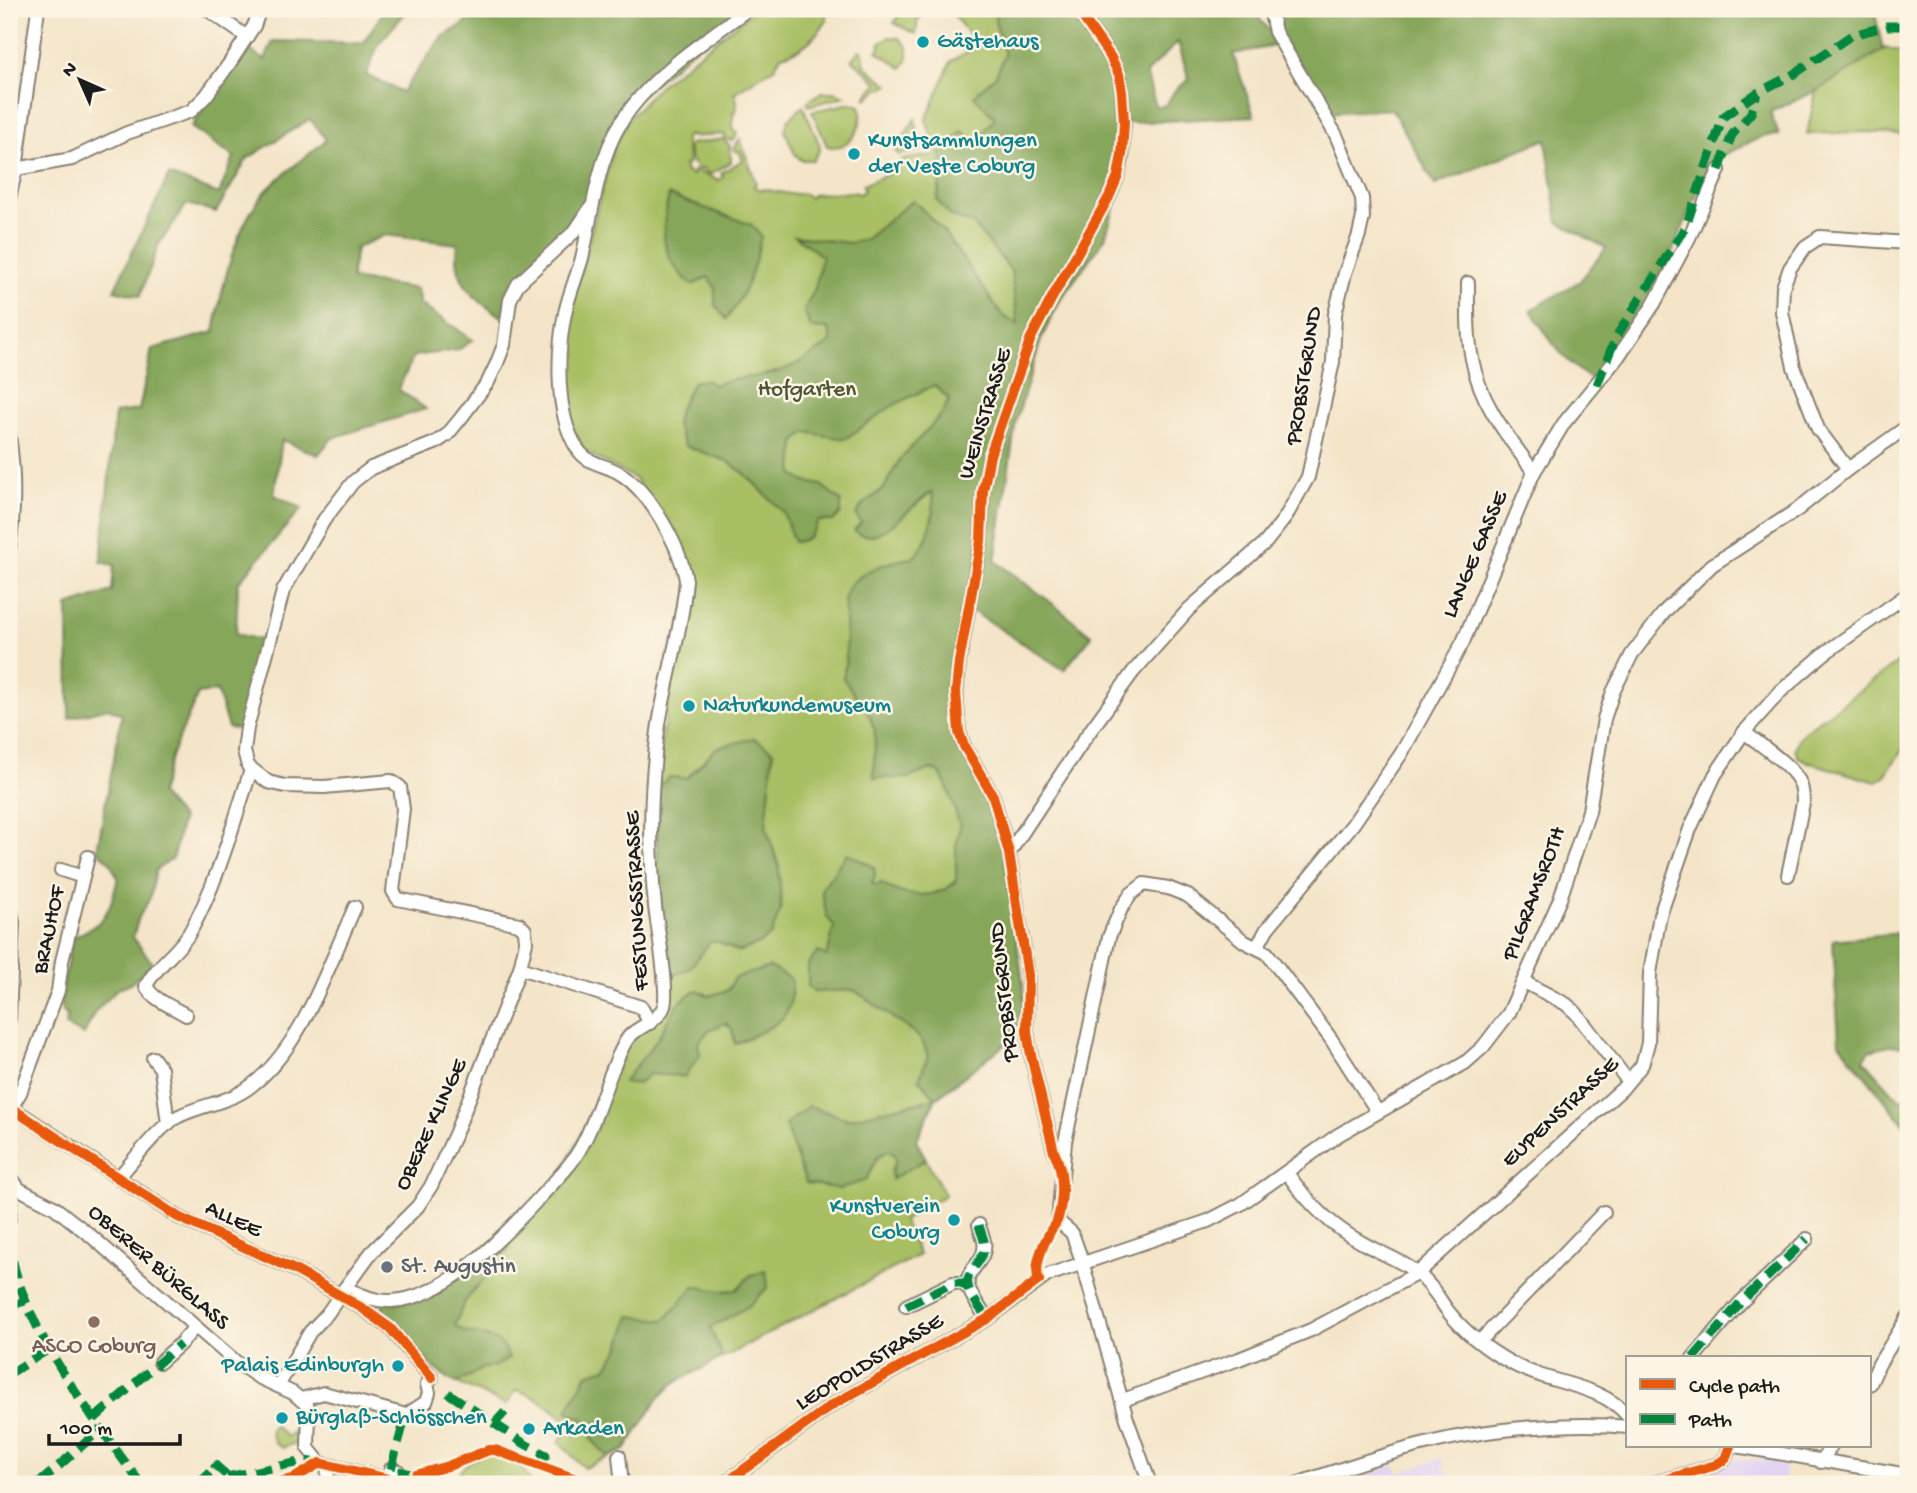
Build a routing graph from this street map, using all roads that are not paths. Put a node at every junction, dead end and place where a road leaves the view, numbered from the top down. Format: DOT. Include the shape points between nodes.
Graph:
graph roads {
  1 [pos="38,9"];
  2 [pos="260,9"];
  3 [pos="748,9"];
  4 [pos="1077,9"];
  5 [pos="1270,9"];
  6 [pos="214,11"];
  7 [pos="247,37"];
  8 [pos="16,169"];
  9 [pos="1719,170"];
  10 [pos="9,198"];
  11 [pos="591,207"];
  12 [pos="1908,243"];
  13 [pos="561,246"];
  14 [pos="582,257"];
  15 [pos="1468,283"];
  16 [pos="1908,426"];
  17 [pos="9,436"];
  18 [pos="1848,468"];
  19 [pos="1534,472"];
  20 [pos="9,549"];
  21 [pos="1908,594"];
  22 [pos="1744,732"];
  23 [pos="251,770"];
  24 [pos="1009,853"];
  25 [pos="88,857"];
  26 [pos="61,870"];
  27 [pos="1788,875"];
  28 [pos="83,877"];
  29 [pos="9,905"];
  30 [pos="355,906"];
  31 [pos="1257,947"];
  32 [pos="520,968"];
  33 [pos="1524,982"];
  34 [pos="186,1015"];
  35 [pos="9,1019"];
  36 [pos="649,1023"];
  37 [pos="153,1058"];
  38 [pos="1625,1085"];
  39 [pos="10,1107"];
  40 [pos="1377,1111"];
  41 [pos="168,1124"];
  42 [pos="1061,1165"];
  43 [pos="1287,1174"];
  44 [pos="10,1177"];
  45 [pos="119,1177"];
  46 [pos="1604,1212"];
  47 [pos="9,1219"];
  48 [pos="979,1225"];
  49 [pos="1807,1239"];
  50 [pos="1083,1264"];
  51 [pos="1418,1273"];
  52 [pos="1039,1280"];
  53 [pos="968,1287"];
  54 [pos="345,1288"];
  55 [pos="906,1306"];
  56 [pos="1908,1317"];
  57 [pos="987,1319"];
  58 [pos="195,1327"];
  59 [pos="1480,1341"];
  60 [pos="1695,1356"];
  61 [pos="160,1362"];
  62 [pos="1871,1382"];
  63 [pos="278,1386"];
  64 [pos="301,1399"];
  65 [pos="1123,1400"];
  66 [pos="1626,1414"];
  67 [pos="1626,1427"];
  68 [pos="1729,1448"];
  69 [pos="1747,1448"];
  70 [pos="1830,1448"];
  71 [pos="619,1456"];
  72 [pos="1821,1462"];
  73 [pos="328,1466"];
  74 [pos="1908,1475"];
  75 [pos="392,1476"];
  76 [pos="617,1483"];
  77 [pos="327,1484"];
  78 [pos="409,1484"];
  79 [pos="724,1484"];
  80 [pos="1150,1484"];
  81 [pos="1296,1484"];
  82 [pos="1651,1484"];
  1 -- 8 [label="street"];
  2 -- 7 [label="street"];
  3 -- 11 [label="street" via="679,62 631,107 607,151"];
  4 -- 24 [label="street, WEINSTRASSE" via="1119,74 1122,155 1109,197 1031,338 990,455 956,692 959,732 993,796"];
  5 -- 24 [label="street, PROBSTGRUND" via="1275,32 1336,135 1362,198 1363,217 1335,314 1333,362 1308,477 1266,542 1189,608 1133,672"];
  6 -- 7 [label="street"];
  7 -- 8 [label="street" via="206,96 186,113 127,133 72,159"];
  8 -- 10 [label="street"];
  9 -- 19 [label="street, LANGE GASSE" via="1654,304 1564,423"];
  11 -- 13 [label="street"];
  11 -- 14 [label="street, FESTUNGSSTRASSE"];
  12 -- 18 [label="street" via="1820,237 1805,247 1786,276 1782,312 1794,367 1818,429"];
  13 -- 14 [label="street" via="573,248"];
  13 -- 23 [label="street" via="512,295 497,363 447,435 371,468 353,482 291,573 247,728 244,751"];
  14 -- 36 [label="street, FESTUNGSSTRASSE" via="565,317 561,351 566,423 584,457 619,472 643,496 675,543 686,580 657,742 654,891 665,1002"];
  15 -- 19 [label="street" via="1476,375 1489,408"];
  16 -- 18 [label="street, PILGRAMSROTH"];
  17 -- 20 [label="street" via="15,465"];
  18 -- 33 [label="street, PILGRAMSROTH" via="1778,523 1712,565 1658,619 1632,654 1605,719 1578,848"];
  19 -- 31 [label="street, LANGE GASSE" via="1463,642 1415,731 1353,824"];
  21 -- 22 [label="street, EUPENSTRASSE" via="1808,666"];
  22 -- 27 [label="street" via="1790,770 1803,792"];
  22 -- 38 [label="street, EUPENSTRASSE" via="1702,801 1665,895 1650,973 1648,1043 1642,1065"];
  23 -- 32 [label="street, OBERE KLINGE" via="268,782 285,786 396,783 403,809 395,896 410,903 519,924 526,930"];
  23 -- 34 [label="street" via="194,923 146,986"];
  24 -- 42 [label="street, PROBSTGRUND" via="1028,975 1027,1032 1054,1152"];
  25 -- 28 [label="street, BRAUHOF"];
  26 -- 28 [label="street, BRAUHOF"];
  28 -- 39 [label="street, BRAUHOF" via="58,990 20,1093"];
  29 -- 35 [label="street" via="13,922"];
  30 -- 41 [label="street" via="314,998 287,1046 263,1075 243,1092 180,1115"];
  31 -- 40 [label="street" via="1267,953 1307,1005"];
  31 -- 42 [label="street" via="1188,896 1144,884 1131,894 1109,937"];
  32 -- 36 [label="street" via="641,1007"];
  32 -- 54 [label="street, OBERE KLINGE" via="431,1186"];
  33 -- 38 [label="street" via="1576,1013"];
  33 -- 40 [label="street, PILGRAMSROTH" via="1499,1027 1465,1063"];
  36 -- 54 [label="street, FESTUNGSSTRASSE" via="626,1040 572,1161 479,1258 434,1287 393,1301"];
  37 -- 41 [label="street" via="161,1069"];
  38 -- 51 [label="street, EUPENSTRASSE"];
  39 -- 45 [label="street, ALLEE"];
  40 -- 43 [label="street, PILGRAMSROTH"];
  41 -- 45 [label="street"];
  42 -- 50 [label="street" via="1058,1221 1072,1233"];
  43 -- 50 [label="street, PILGRAMSROTH" via="1208,1221"];
  43 -- 51 [label="street" via="1334,1223"];
  44 -- 47 [label="street"];
  44 -- 58 [label="street, OBERER BÜRGLASS" via="19,1189 54,1207 91,1236"];
  45 -- 64 [label="street, ALLEE" via="178,1217 295,1270 362,1308 390,1328 432,1378 426,1402 408,1415 324,1393"];
  46 -- 59 [label="street"];
  48 -- 53 [label="street" via="984,1253 968,1277"];
  49 -- 60 [label="street" via="1740,1303"];
  50 -- 52 [label="street, PILGRAMSROTH"];
  50 -- 65 [label="street"];
  51 -- 59 [label="street" via="1458,1323"];
  51 -- 65 [label="street, EUPENSTRASSE" via="1311,1330"];
  52 -- 57 [label="street, LEOPOLDSTRASSE"];
  53 -- 55 [label="street" via="953,1283"];
  53 -- 57 [label="street"];
  54 -- 63 [label="street, OBERE KLINGE, bridge" via="310,1332"];
  56 -- 62 [label="street"];
  57 -- 79 [label="street, LEOPOLDSTRASSE" via="850,1394"];
  58 -- 61 [label="street"];
  58 -- 63 [label="street, OBERER BÜRGLASS" via="236,1362"];
  59 -- 66 [label="street" via="1515,1365 1608,1398"];
  63 -- 64 [label="street, OBERER BÜRGLASS"];
  64 -- 73 [label="street" via="309,1411 310,1452"];
  65 -- 80 [label="street"];
  67 -- 81 [label="street" via="1533,1428 1452,1438"];
  68 -- 82 [label="street" via="1716,1465"];
  69 -- 72 [label="street"];
  70 -- 72 [label="street"];
  71 -- 76 [label="street"];
  72 -- 74 [label="street"];
  73 -- 75 [label="street"];
  73 -- 77 [label="street"];
  75 -- 78 [label="street"];
}
